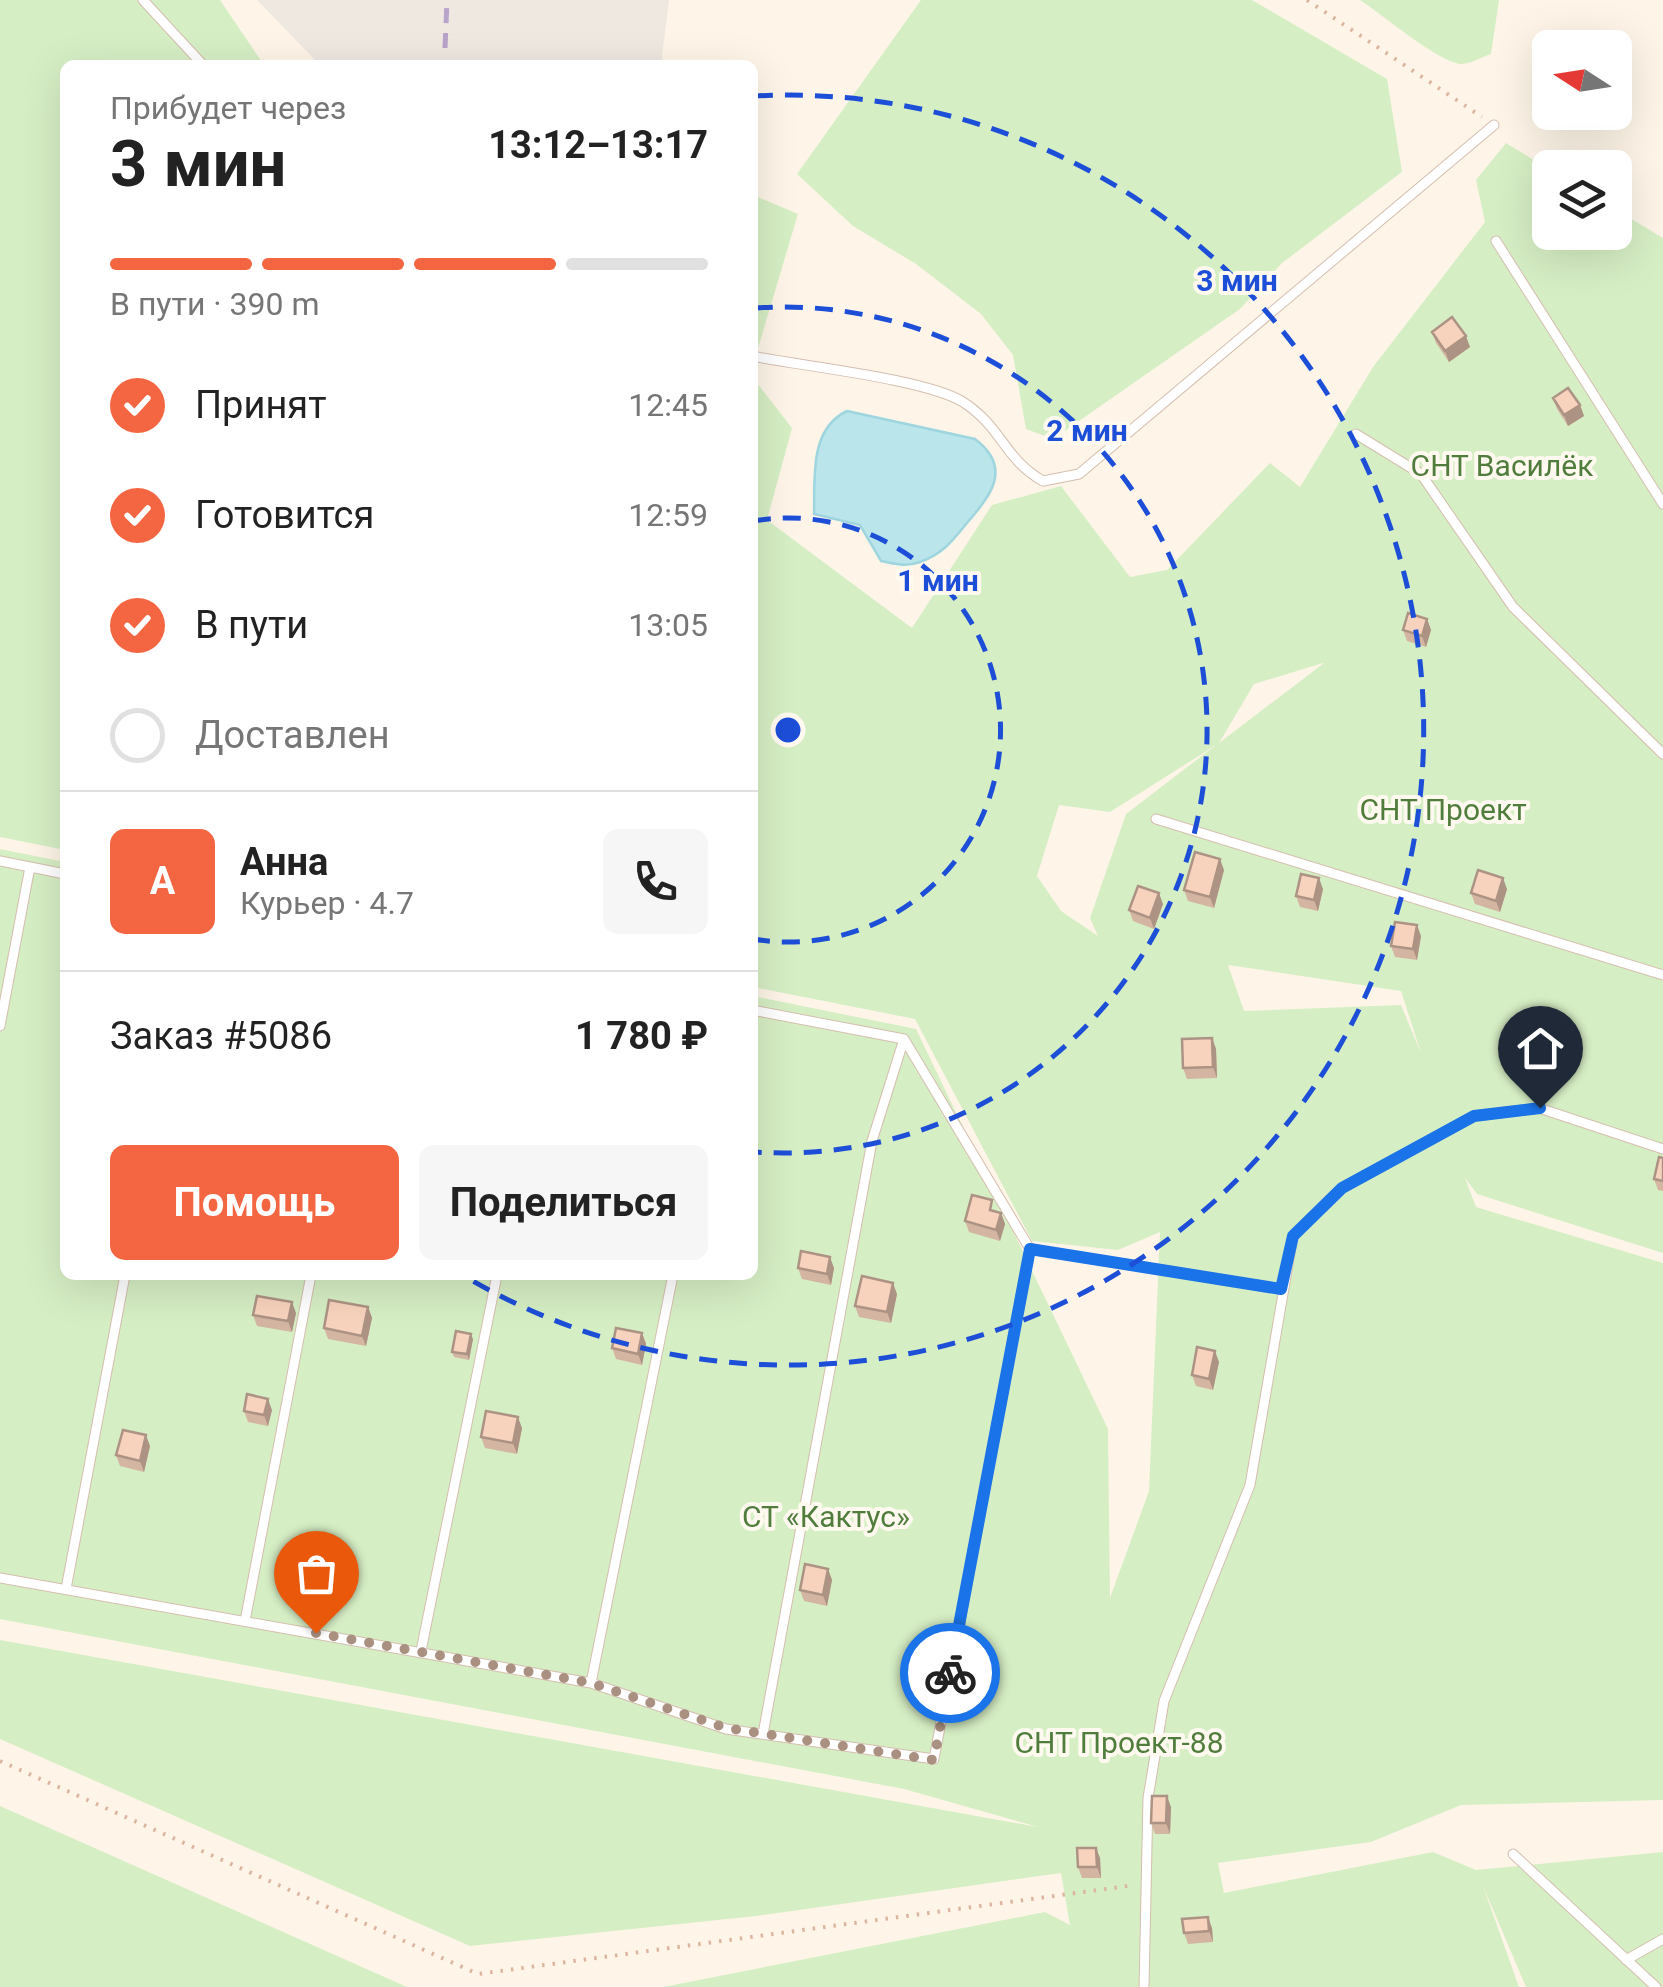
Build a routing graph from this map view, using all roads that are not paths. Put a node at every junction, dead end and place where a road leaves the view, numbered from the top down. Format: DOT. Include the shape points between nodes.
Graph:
graph roads {
  1 [pos="143,0"];
  2 [pos="198,60"];
  3 [pos="1494,125"];
  4 [pos="1496,241"];
  5 [pos="758,357"];
  6 [pos="1356,434"];
  7 [pos="1663,504"];
  8 [pos="1663,754"];
  9 [pos="1156,820"];
  10 [pos="0,861"];
  11 [pos="30,867"];
  12 [pos="60,873"];
  13 [pos="1663,975"];
  14 [pos="758,1011"];
  15 [pos="0,1026"];
  16 [pos="904,1038"];
  17 [pos="1663,1149"];
  18 [pos="1030,1249"];
  19 [pos="124,1280"];
  20 [pos="309,1280"];
  21 [pos="496,1280"];
  22 [pos="672,1280"];
  23 [pos="1281,1289"];
  24 [pos="0,1578"];
  25 [pos="66,1589"];
  26 [pos="245,1621"];
  27 [pos="421,1651"];
  28 [pos="591,1683"];
  29 [pos="763,1734"];
  30 [pos="1513,1854"];
  31 [pos="1663,1939"];
  32 [pos="1626,1960"];
  33 [pos="1144,1987"];
  34 [pos="1656,1987"];
  1 -- 2 [label="lane"];
  3 -- 5 [label="lane" via="1078,474 1043,482 1022,470 988,419 957,398"];
  4 -- 7 [label="lane"];
  6 -- 8 [label="lane" via="1421,474 1513,606"];
  9 -- 13 [label="lane"];
  10 -- 11 [label="lane"];
  11 -- 12 [label="lane"];
  11 -- 15 [label="lane"];
  14 -- 16 [label="lane"];
  16 -- 18 [label="lane"];
  16 -- 29 [label="lane" via="872,1141"];
  17 -- 23 [label="lane" via="1540,1108 1474,1116 1342,1188 1293,1236"];
  18 -- 23 [label="lane"];
  18 -- 29 [label="lane" via="934,1760"];
  19 -- 25 [label="lane"];
  20 -- 26 [label="lane"];
  21 -- 27 [label="lane"];
  22 -- 28 [label="lane"];
  23 -- 33 [label="lane" via="1250,1485 1164,1701 1148,1798"];
  24 -- 25 [label="lane"];
  25 -- 26 [label="lane"];
  26 -- 27 [label="lane"];
  27 -- 28 [label="lane"];
  28 -- 29 [label="lane"];
  30 -- 32 [label="lane"];
  31 -- 32 [label="lane"];
  32 -- 34 [label="lane"];
}
